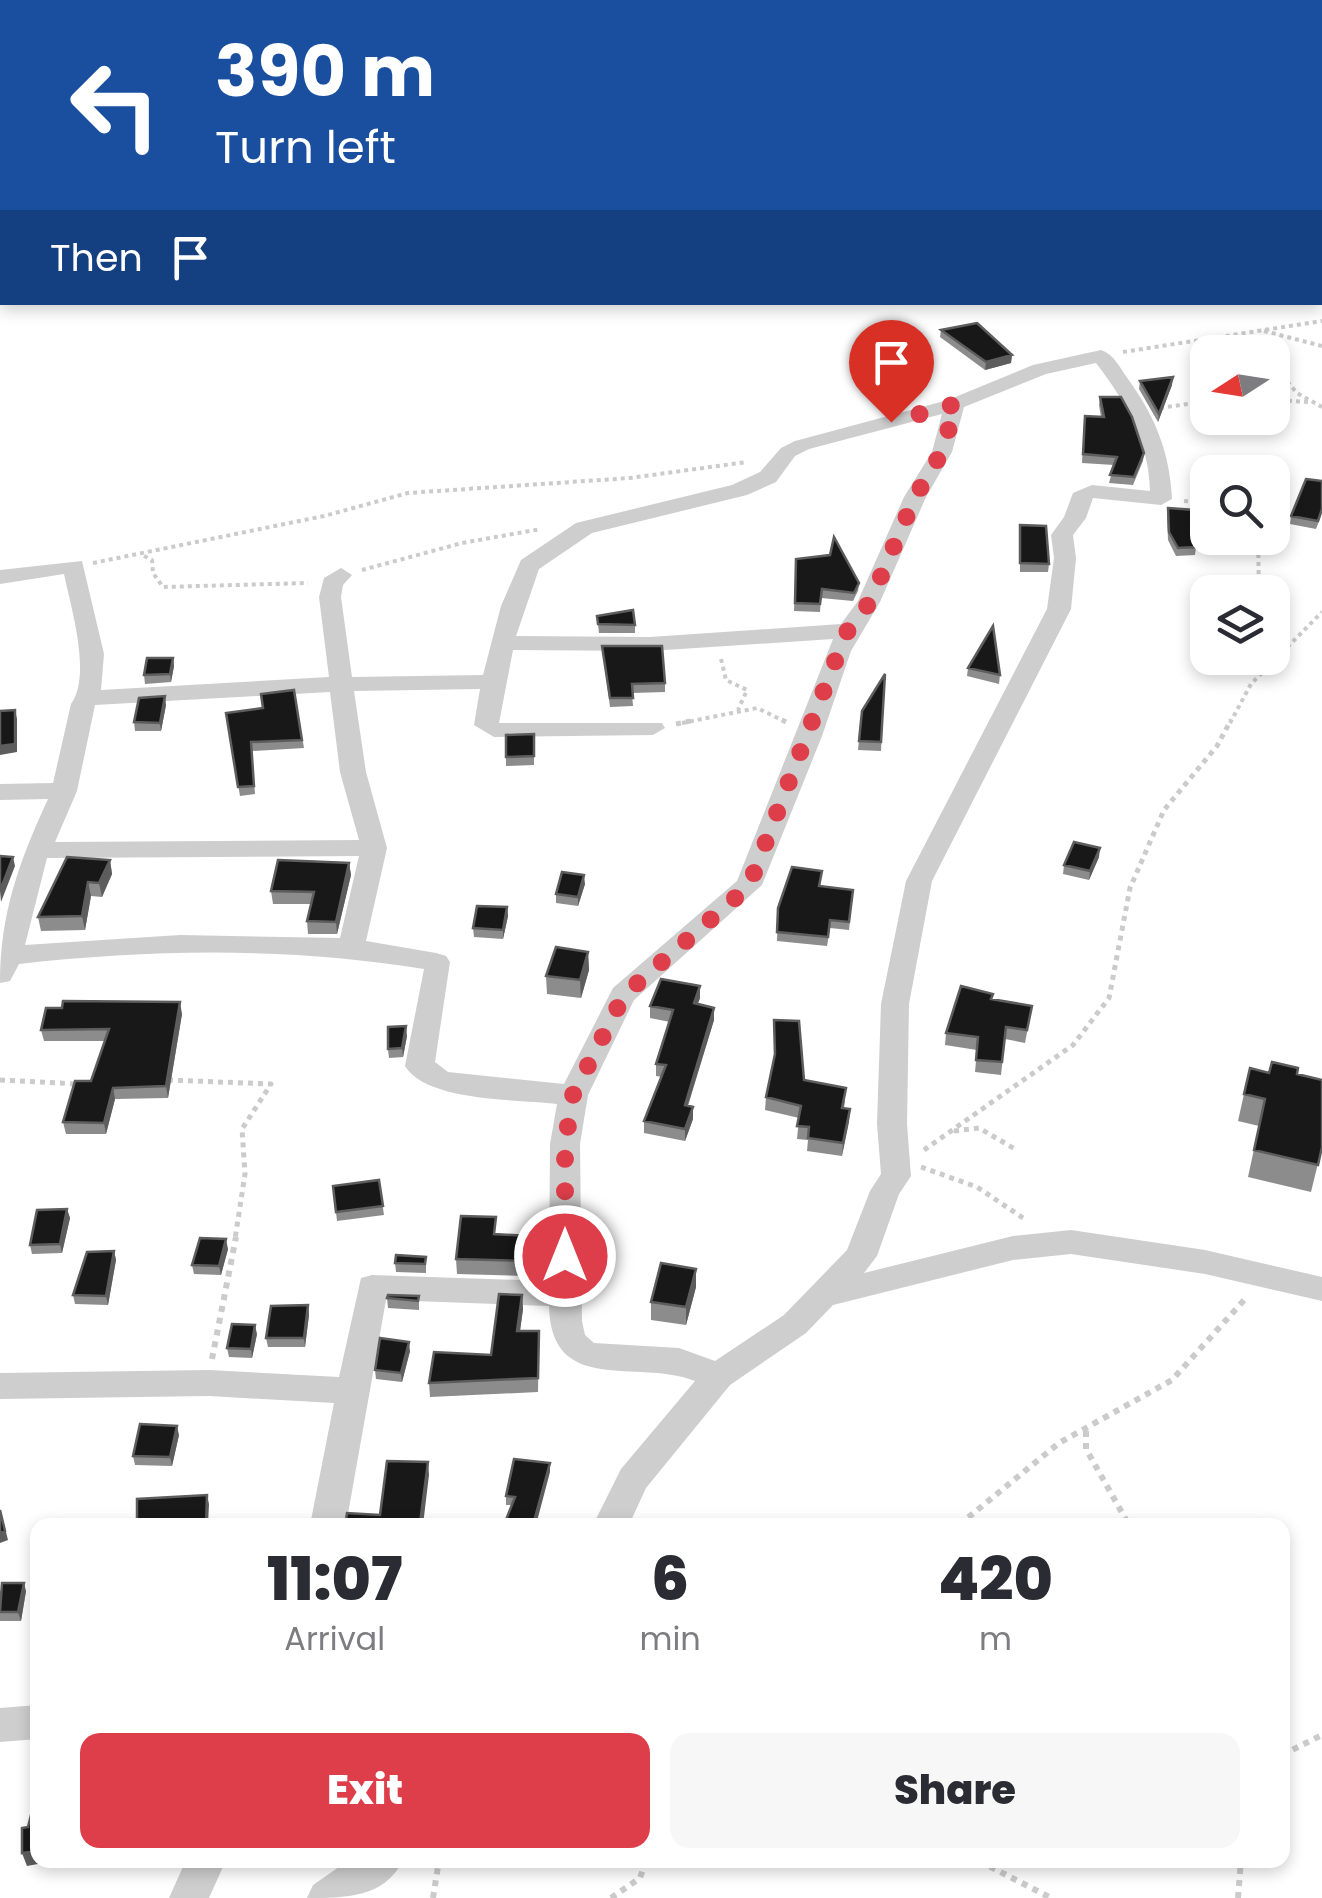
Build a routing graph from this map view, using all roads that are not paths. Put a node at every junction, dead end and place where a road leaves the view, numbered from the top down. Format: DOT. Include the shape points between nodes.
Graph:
graph roads {
  1 [pos="956,404"];
  2 [pos="341,576"];
  3 [pos="0,577"];
  4 [pos="848,630"];
  5 [pos="502,644"];
  6 [pos="493,682"];
  7 [pos="340,684"];
  8 [pos="88,698"];
  9 [pos="653,728"];
  10 [pos="64,791"];
  11 [pos="0,792"];
  12 [pos="374,848"];
  13 [pos="37,850"];
  14 [pos="350,948"];
  15 [pos="4,965"];
  16 [pos="573,1095"];
  17 [pos="1322,1289"];
  18 [pos="564,1294"];
  19 [pos="828,1294"];
  20 [pos="718,1376"];
  21 [pos="0,1386"];
  22 [pos="351,1391"];
  23 [pos="329,1518"];
  24 [pos="614,1518"];
  25 [pos="30,1723"];
  26 [pos="0,1725"];
  27 [pos="202,1868"];
  28 [pos="371,1868"];
  29 [pos="189,1898"];
  30 [pos="327,1898"];
  1 -- 4 [label="street" via="942,452 870,602"];
  1 -- 5 [label="street" via="788,452 768,477 739,490 584,528 527,569"];
  1 -- 19 [label="street" via="1040,369 1101,356 1146,420 1162,476 1160,500 1092,490 1062,535 1059,609 920,881 895,1004 892,1124 902,1170 885,1191 861,1256"];
  2 -- 7 [label="street" via="330,597"];
  3 -- 8 [label="street" via="74,566 92,654"];
  4 -- 5 [label="street" via="622,645"];
  4 -- 16 [label="street" via="749,886 624,995"];
  5 -- 6 [label="street"];
  6 -- 7 [label="street"];
  6 -- 9 [label="street" via="486,724 494,730"];
  7 -- 8 [label="street"];
  7 -- 12 [label="street" via="353,772"];
  8 -- 10 [label="street"];
  10 -- 11 [label="street"];
  10 -- 13 [label="street"];
  12 -- 13 [label="street"];
  12 -- 14 [label="street"];
  13 -- 15 [label="street"];
  14 -- 15 [label="street" via="136,944"];
  14 -- 16 [label="street" via="436,962 420,1066 427,1075"];
  16 -- 18 [label="street" via="565,1144"];
  17 -- 19 [label="street" via="1071,1242 1012,1248"];
  18 -- 20 [label="street" via="575,1349 679,1361"];
  18 -- 22 [label="street" via="372,1287"];
  19 -- 20 [label="street"];
  20 -- 24 [label="street" via="633,1479"];
  21 -- 22 [label="street" via="210,1383"];
  22 -- 23 [label="street"];
  25 -- 26 [label="street"];
  27 -- 29 [label="street"];
  28 -- 30 [label="street"];
}
